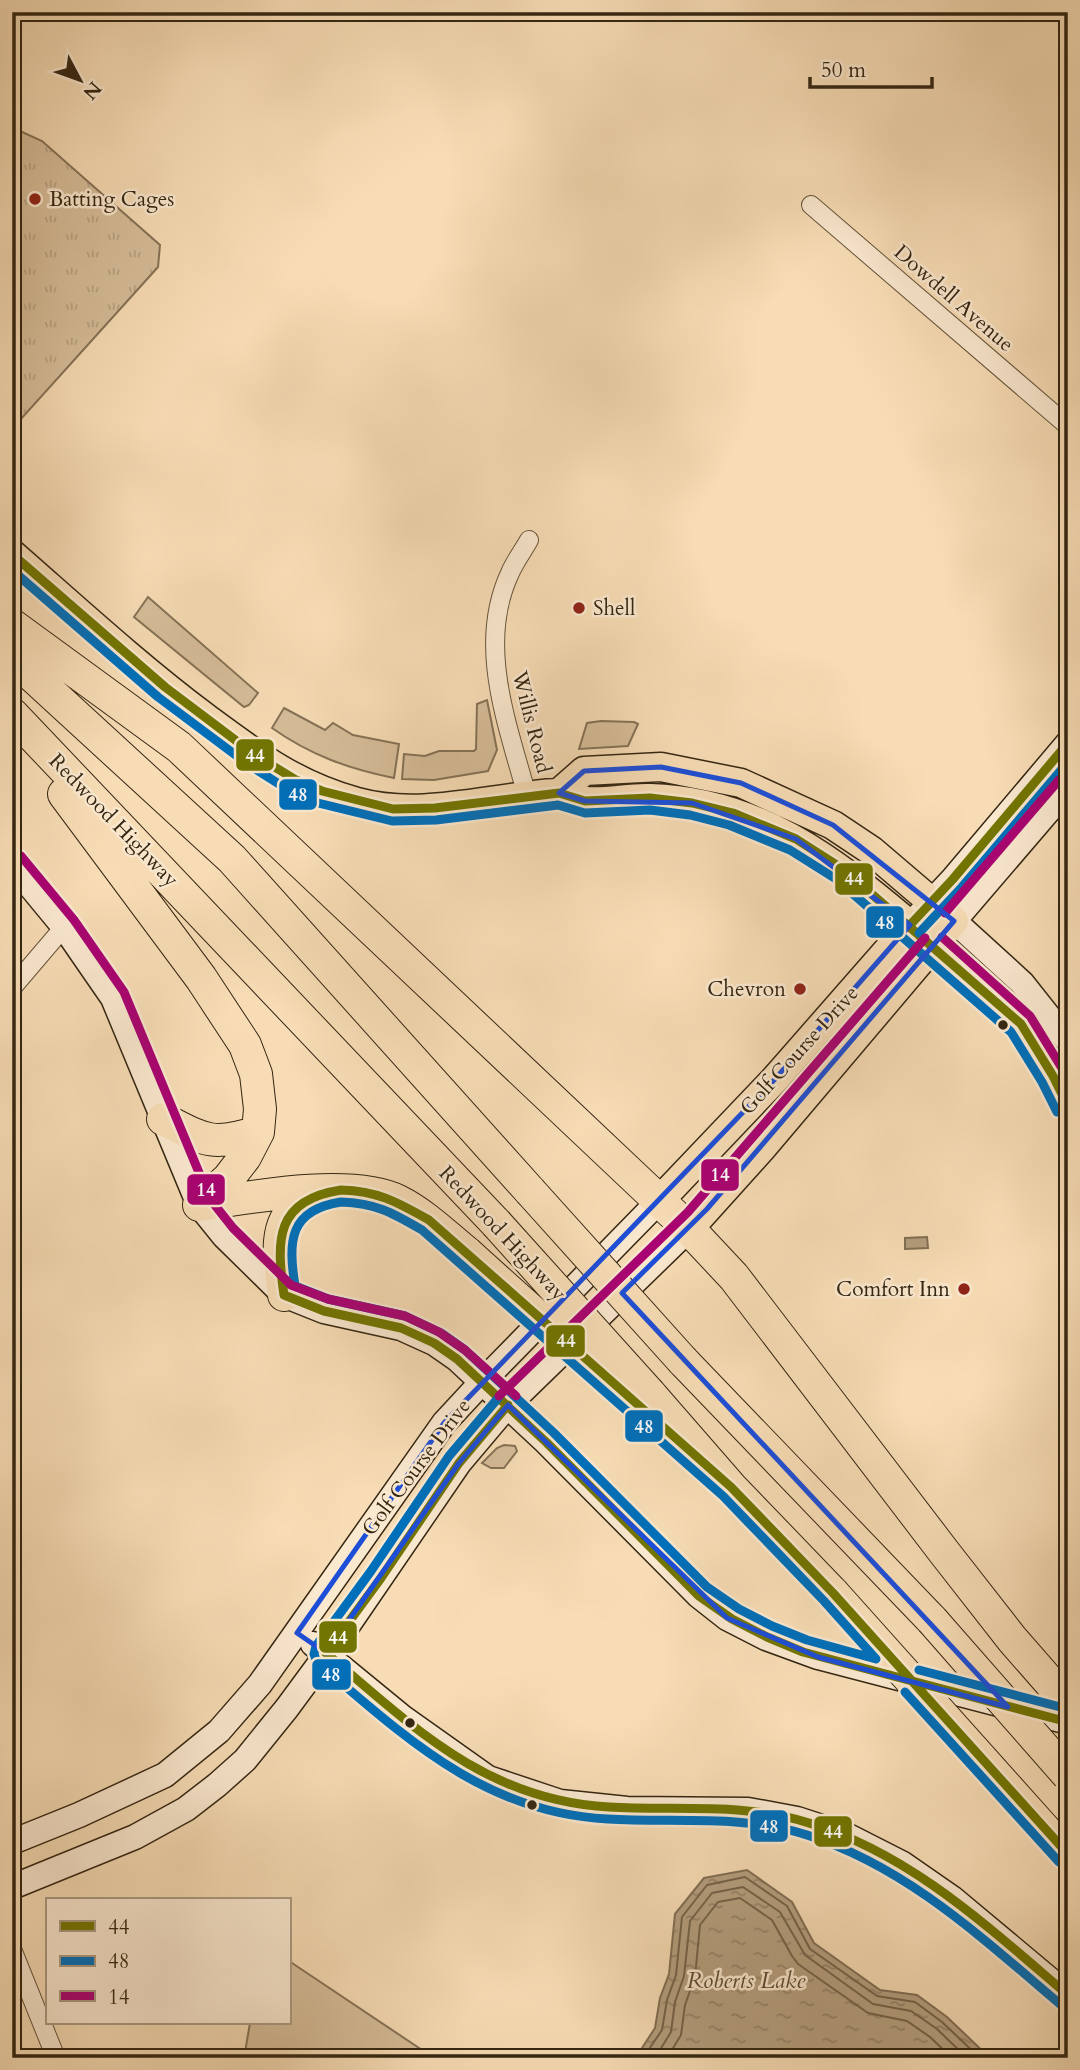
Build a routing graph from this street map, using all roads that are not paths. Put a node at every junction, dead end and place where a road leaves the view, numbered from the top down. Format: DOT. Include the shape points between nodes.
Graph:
graph roads {
  1 [pos="811,205"];
  2 [pos="1068,426"];
  3 [pos="529,540"];
  4 [pos="12,554"];
  5 [pos="12,625"];
  6 [pos="12,657"];
  7 [pos="12,714"];
  8 [pos="12,726"];
  9 [pos="1068,743"];
  10 [pos="1068,788"];
  11 [pos="559,793"];
  12 [pos="527,796"];
  13 [pos="12,864"];
  14 [pos="931,902"];
  15 [pos="954,921"];
  16 [pos="910,925"];
  17 [pos="64,927"];
  18 [pos="934,946"];
  19 [pos="12,988"];
  20 [pos="1068,1041"];
  21 [pos="1068,1107"];
  22 [pos="163,1119"];
  23 [pos="258,1132"];
  24 [pos="321,1192"];
  25 [pos="659,1201"];
  26 [pos="199,1205"];
  27 [pos="689,1229"];
  28 [pos="284,1295"];
  29 [pos="482,1382"];
  30 [pos="644,1400"];
  31 [pos="508,1405"];
  32 [pos="297,1633"];
  33 [pos="326,1653"];
  34 [pos="1068,1703"];
  35 [pos="1068,1723"];
  36 [pos="1068,1775"];
  37 [pos="12,1842"];
  38 [pos="1068,1854"];
  39 [pos="12,1887"];
  40 [pos="12,1950"];
  41 [pos="1068,1995"];
  42 [pos="57,2058"];
  1 -- 2 [label="street, Dowdell Avenue"];
  3 -- 12 [label="street, Willis Road" via="509,574 496,616 495,676"];
  4 -- 12 [label="main road" via="164,687 296,780 393,809"];
  5 -- 25 [label="highway" via="179,747"];
  6 -- 36 [label="highway, bridge" via="232,859 683,1360 932,1620"];
  7 -- 30 [label="highway, Redwood Highway, bridge" via="496,1223"];
  8 -- 23 [label="highway" via="201,978 245,1045 256,1074"];
  9 -- 14 [label="street"];
  10 -- 15 [label="street"];
  11 -- 12 [label="main road"];
  11 -- 14 [label="main road" via="584,771 661,767 741,783 834,825"];
  11 -- 16 [label="main road" via="585,802 650,798 692,803 757,821 843,869"];
  13 -- 17 [label="street"];
  14 -- 15 [label="main road"];
  14 -- 16 [label="street"];
  15 -- 18 [label="main road, Golf Course Drive"];
  15 -- 20 [label="street" via="1022,983"];
  16 -- 18 [label="street"];
  16 -- 25 [label="main road, Golf Course Drive" via="776,1078"];
  17 -- 19 [label="street"];
  17 -- 22 [label="street" via="113,998"];
  18 -- 21 [label="street" via="1021,1024"];
  18 -- 27 [label="main road, Golf Course Drive"];
  22 -- 23 [label="highway" via="213,1141"];
  22 -- 26 [label="street"];
  23 -- 26 [label="highway" via="228,1179"];
  24 -- 26 [label="highway"];
  24 -- 28 [label="highway" via="295,1207 282,1229 279,1247"];
  24 -- 30 [label="highway, bridge" via="363,1191 396,1200 429,1220"];
  25 -- 27 [label="highway"];
  25 -- 29 [label="street, Golf Course Drive"];
  26 -- 28 [label="street"];
  27 -- 31 [label="street, Golf Course Drive"];
  27 -- 34 [label="highway" via="734,1277 1012,1639"];
  28 -- 29 [label="street" via="324,1311 401,1328 434,1343"];
  29 -- 31 [label="street"];
  29 -- 32 [label="street, Golf Course Drive" via="444,1423"];
  30 -- 38 [label="highway, Redwood Highway, bridge" via="833,1593"];
  31 -- 33 [label="street, Golf Course Drive" via="459,1463"];
  31 -- 35 [label="street" via="699,1596 727,1618 818,1657"];
  32 -- 33 [label="street"];
  32 -- 37 [label="street, Golf Course Drive" via="219,1731 165,1775"];
  33 -- 39 [label="street, Golf Course Drive" via="245,1760 186,1809 135,1837"];
  33 -- 41 [label="street" via="402,1717 488,1777 540,1796 627,1809 748,1810 846,1835 903,1864 952,1898"];
  40 -- 42 [label="street"];
}
